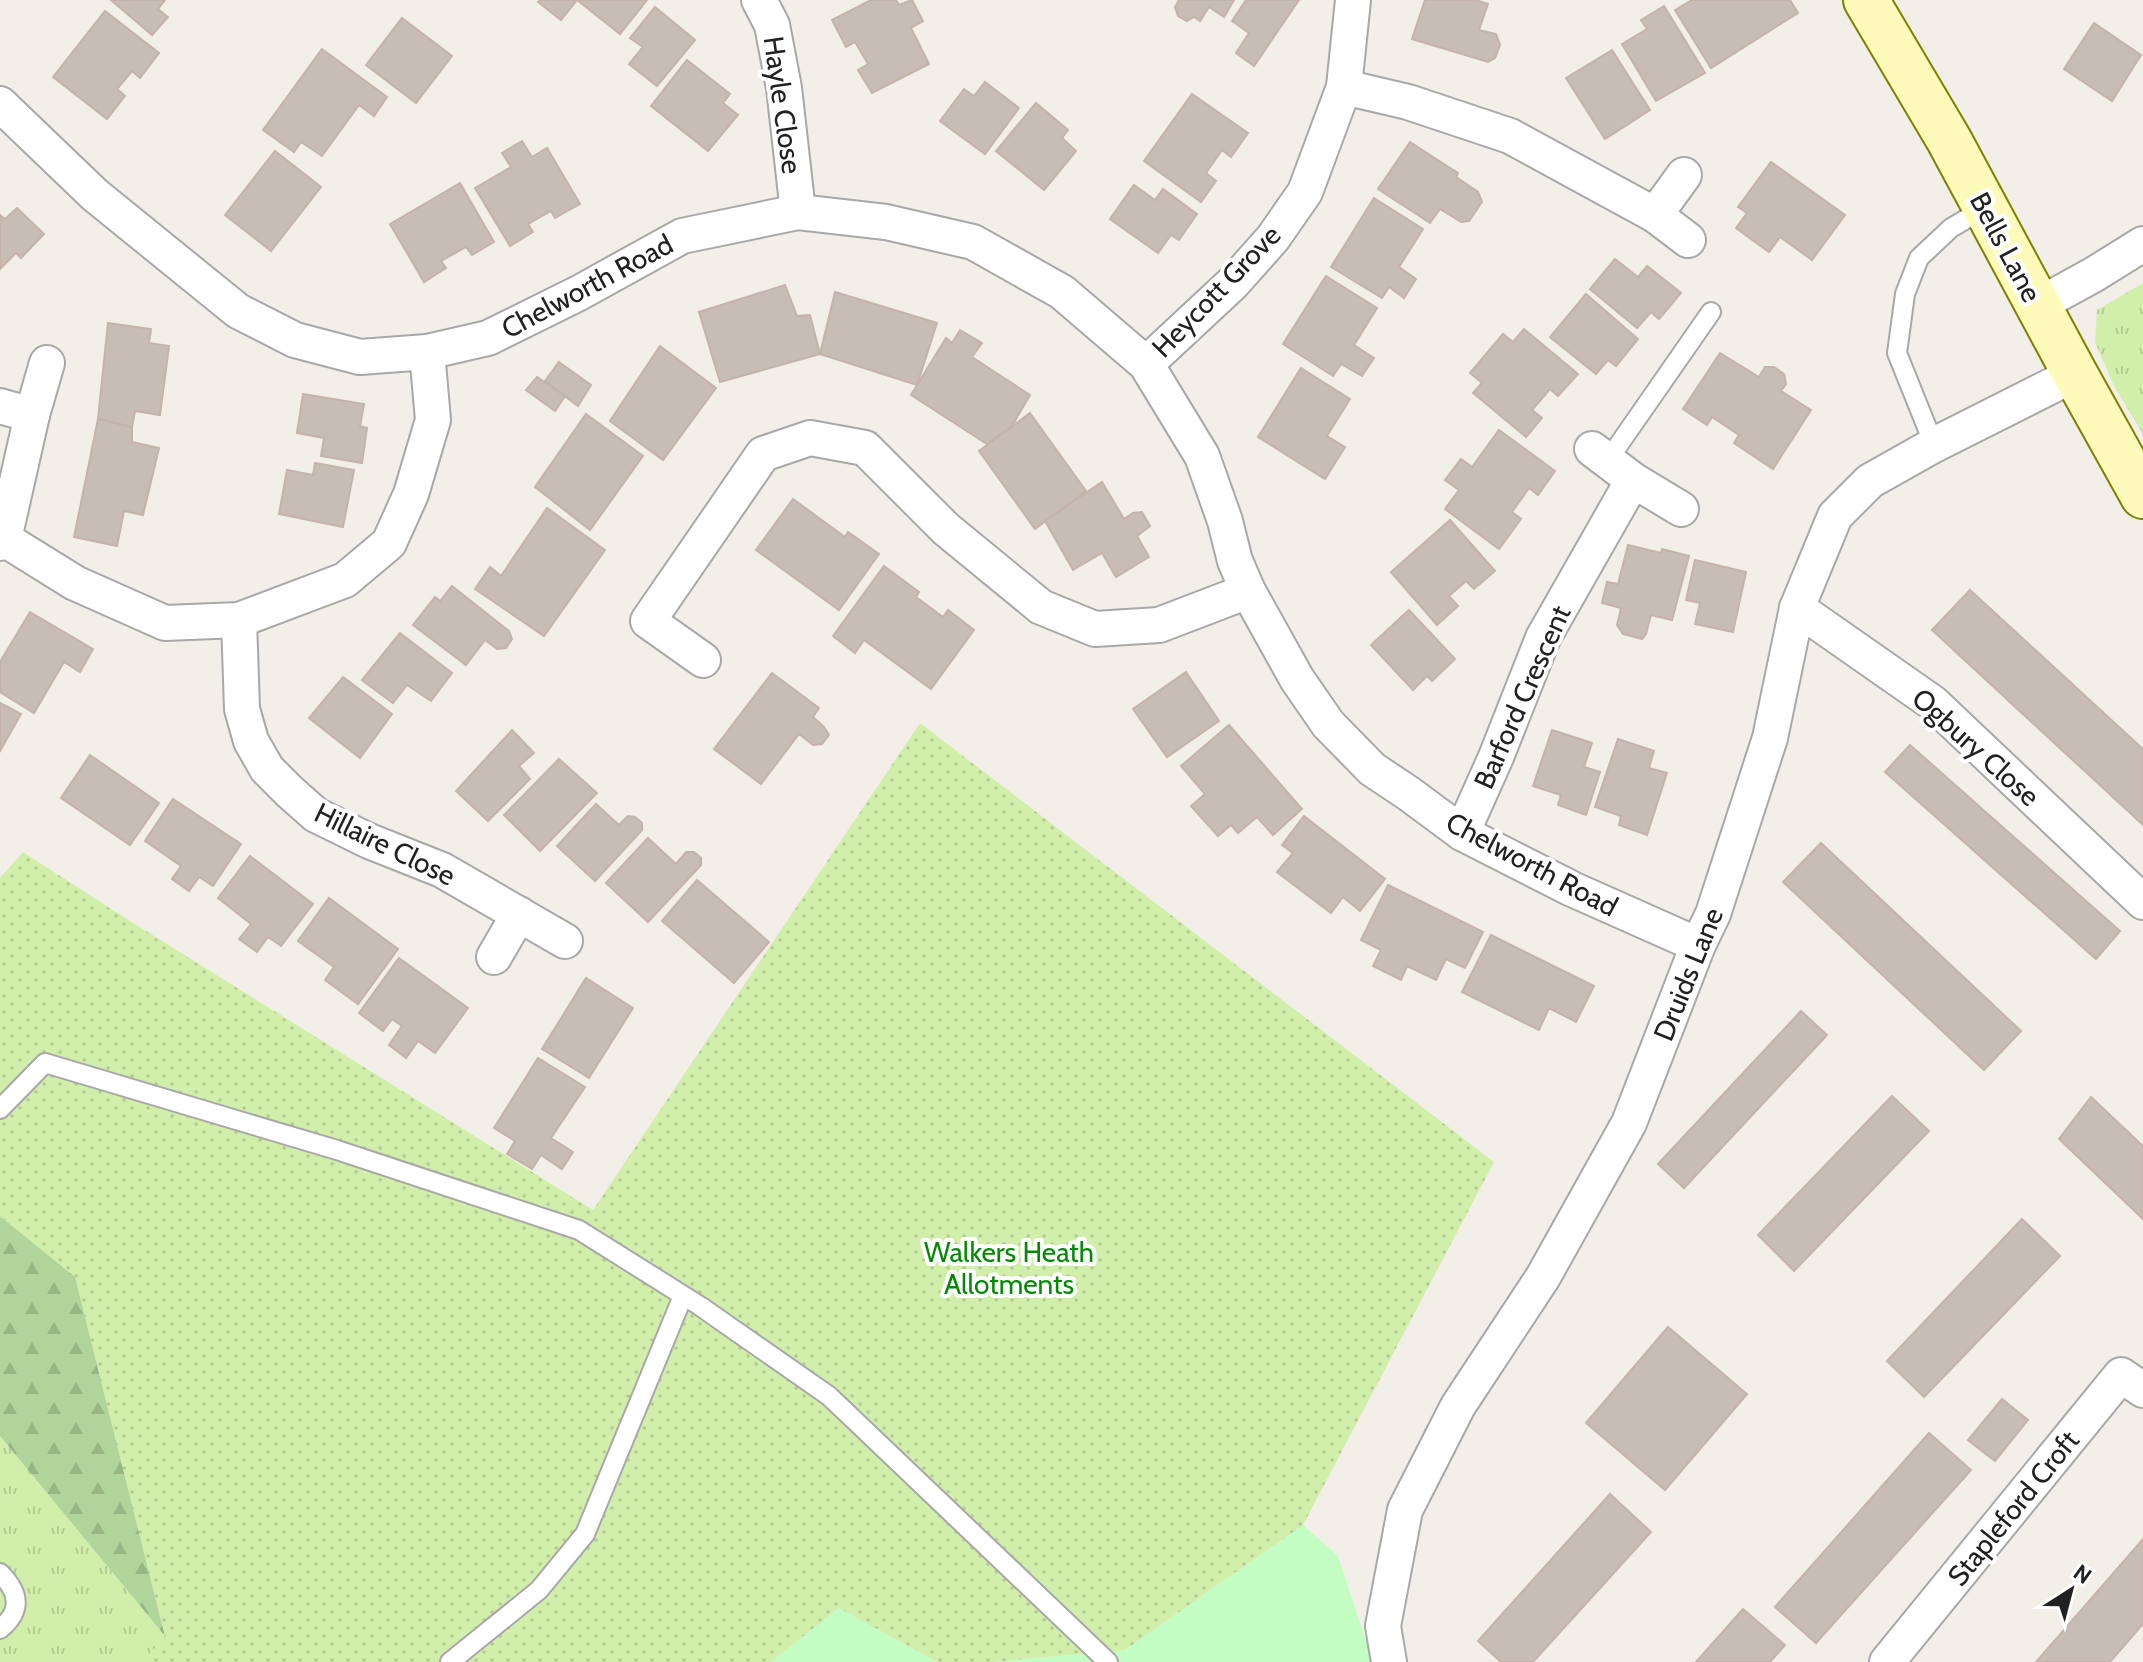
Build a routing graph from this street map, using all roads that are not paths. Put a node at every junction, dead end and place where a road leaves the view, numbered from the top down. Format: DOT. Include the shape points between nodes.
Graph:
graph roads {
  1 [pos="759,0"];
  2 [pos="1353,0"];
  3 [pos="1866,0"];
  4 [pos="1344,87"];
  5 [pos="0,104"];
  6 [pos="1684,175"];
  7 [pos="1985,208"];
  8 [pos="798,212"];
  9 [pos="1655,215"];
  10 [pos="1688,240"];
  11 [pos="2143,244"];
  12 [pos="2038,305"];
  13 [pos="1711,312"];
  14 [pos="427,352"];
  15 [pos="47,363"];
  16 [pos="1146,364"];
  17 [pos="2075,374"];
  18 [pos="16,410"];
  19 [pos="1934,445"];
  20 [pos="1611,463"];
  21 [pos="2143,496"];
  22 [pos="1681,509"];
  23 [pos="2,541"];
  24 [pos="1248,591"];
  25 [pos="1797,608"];
  26 [pos="239,620"];
  27 [pos="703,660"];
  28 [pos="1462,833"];
  29 [pos="2143,902"];
  30 [pos="519,914"];
  31 [pos="565,941"];
  32 [pos="1698,945"];
  33 [pos="494,957"];
  34 [pos="0,1109"];
  35 [pos="683,1296"];
  36 [pos="2143,1390"];
  37 [pos="0,1573"];
  38 [pos="0,1629"];
  39 [pos="450,1662"];
  40 [pos="1108,1662"];
  41 [pos="1389,1662"];
  42 [pos="1887,1662"];
  1 -- 8 [label="street, Hayle Close" via="772,25 784,88"];
  2 -- 4 [label="street, Heycott Grove"];
  3 -- 7 [label="street, Bells Lane"];
  4 -- 9 [label="street" via="1510,136"];
  4 -- 16 [label="street, Heycott Grove" via="1305,192 1273,238"];
  5 -- 14 [label="street, Chelworth Road" via="95,195 238,311 295,340 360,357"];
  6 -- 9 [label="street"];
  7 -- 12 [label="street, Bells Lane"];
  7 -- 19 [label="lane" via="1951,228 1919,258 1905,294 1897,353"];
  8 -- 14 [label="street, Chelworth Road" via="682,236 488,338"];
  8 -- 16 [label="street, Chelworth Road" via="886,222 973,242 1062,292"];
  9 -- 10 [label="street"];
  11 -- 12 [label="street"];
  12 -- 17 [label="street, Bells Lane"];
  13 -- 20 [label="lane"];
  14 -- 26 [label="street" via="433,420 411,494 389,543 345,580"];
  15 -- 18 [label="street"];
  16 -- 24 [label="street, Chelworth Road" via="1202,456"];
  17 -- 19 [label="street, Druids Lane"];
  17 -- 21 [label="street, Bells Lane"];
  18 -- 23 [label="street"];
  19 -- 25 [label="street, Druids Lane" via="1870,481 1835,516"];
  20 -- 22 [label="street"];
  20 -- 28 [label="street, Barford Crescent"];
  23 -- 26 [label="street" via="75,583 165,623"];
  24 -- 27 [label="street" via="1159,625 1095,629 1041,607 946,529 865,448 810,438 763,454 648,621"];
  24 -- 28 [label="street, Chelworth Road" via="1328,724 1372,769"];
  25 -- 29 [label="street, Ogbury Close" via="1933,703"];
  25 -- 32 [label="street, Druids Lane" via="1770,738"];
  26 -- 30 [label="street, Hillaire Close" via="242,709 267,769 316,815 442,870"];
  28 -- 32 [label="street, Chelworth Road"];
  30 -- 31 [label="street, Hillaire Close"];
  30 -- 33 [label="street"];
  32 -- 41 [label="street, Druids Lane" via="1629,1123 1543,1277 1458,1406 1405,1510 1383,1626"];
  34 -- 35 [label="lane" via="45,1063 337,1150 579,1230"];
  35 -- 39 [label="lane" via="585,1534 539,1590"];
  35 -- 40 [label="lane" via="829,1396"];
  36 -- 42 [label="street, Stapleford Croft" via="2121,1375"];
  37 -- 38 [label="lane" via="15,1592 16,1607 13,1619"];
}
